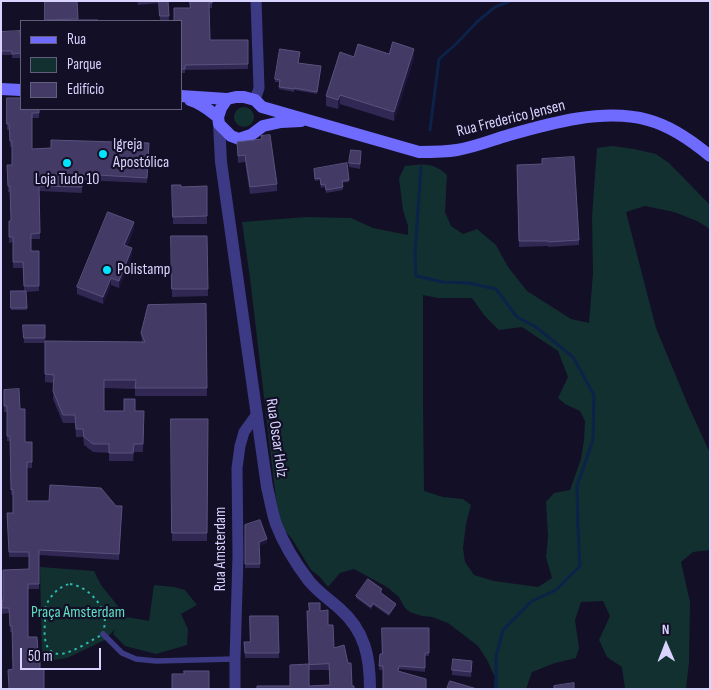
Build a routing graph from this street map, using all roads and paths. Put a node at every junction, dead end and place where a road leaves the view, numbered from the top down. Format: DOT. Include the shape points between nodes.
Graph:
graph roads {
  1 [pos="256,1"];
  2 [pos="1,89"];
  3 [pos="20,90"];
  4 [pos="182,97"];
  5 [pos="182,97"];
  6 [pos="228,99"];
  7 [pos="259,104"];
  8 [pos="218,121"];
  9 [pos="314,121"];
  10 [pos="263,126"];
  11 [pos="239,139"];
  12 [pos="710,156"];
  13 [pos="222,162"];
  14 [pos="257,414"];
  15 [pos="104,634"];
  16 [pos="235,659"];
  17 [pos="235,689"];
  18 [pos="370,689"];
  1 -- 7 [label="street"];
  2 -- 3 [label="main road"];
  4 -- 6 [label="main road, Rua Frederico Jensen"];
  5 -- 8 [label="main road, Rua Frederico Jensen" via="208,109"];
  6 -- 7 [label="main road, Rua Frederico Jensen" via="244,97"];
  6 -- 8 [label="main road" via="221,108"];
  7 -- 9 [label="main road, Rua Frederico Jensen"];
  7 -- 10 [label="main road"];
  8 -- 11 [label="main road, Rua Frederico Jensen" via="230,136"];
  8 -- 13 [label="street, Rua Oscar Holz"];
  9 -- 10 [label="main road, Rua Frederico Jensen"];
  9 -- 12 [label="main road, Rua Frederico Jensen" via="419,152 442,152 589,117 634,117 670,128"];
  10 -- 11 [label="main road, Rua Frederico Jensen"];
  11 -- 13 [label="street" via="228,144"];
  13 -- 14 [label="street, Rua Oscar Holz"];
  14 -- 16 [label="street, Rua Amsterdam" via="244,432 237,468"];
  14 -- 18 [label="street, Rua Oscar Holz" via="267,487 276,524 293,558 310,582 357,627 366,650"];
  15 -- 15 [label="path" via="105,615 81,586 64,585 45,607 44,639 53,653 73,650"];
  15 -- 16 [label="lane" via="122,653 136,659"];
  16 -- 17 [label="street, Rua Amsterdam"];
}
